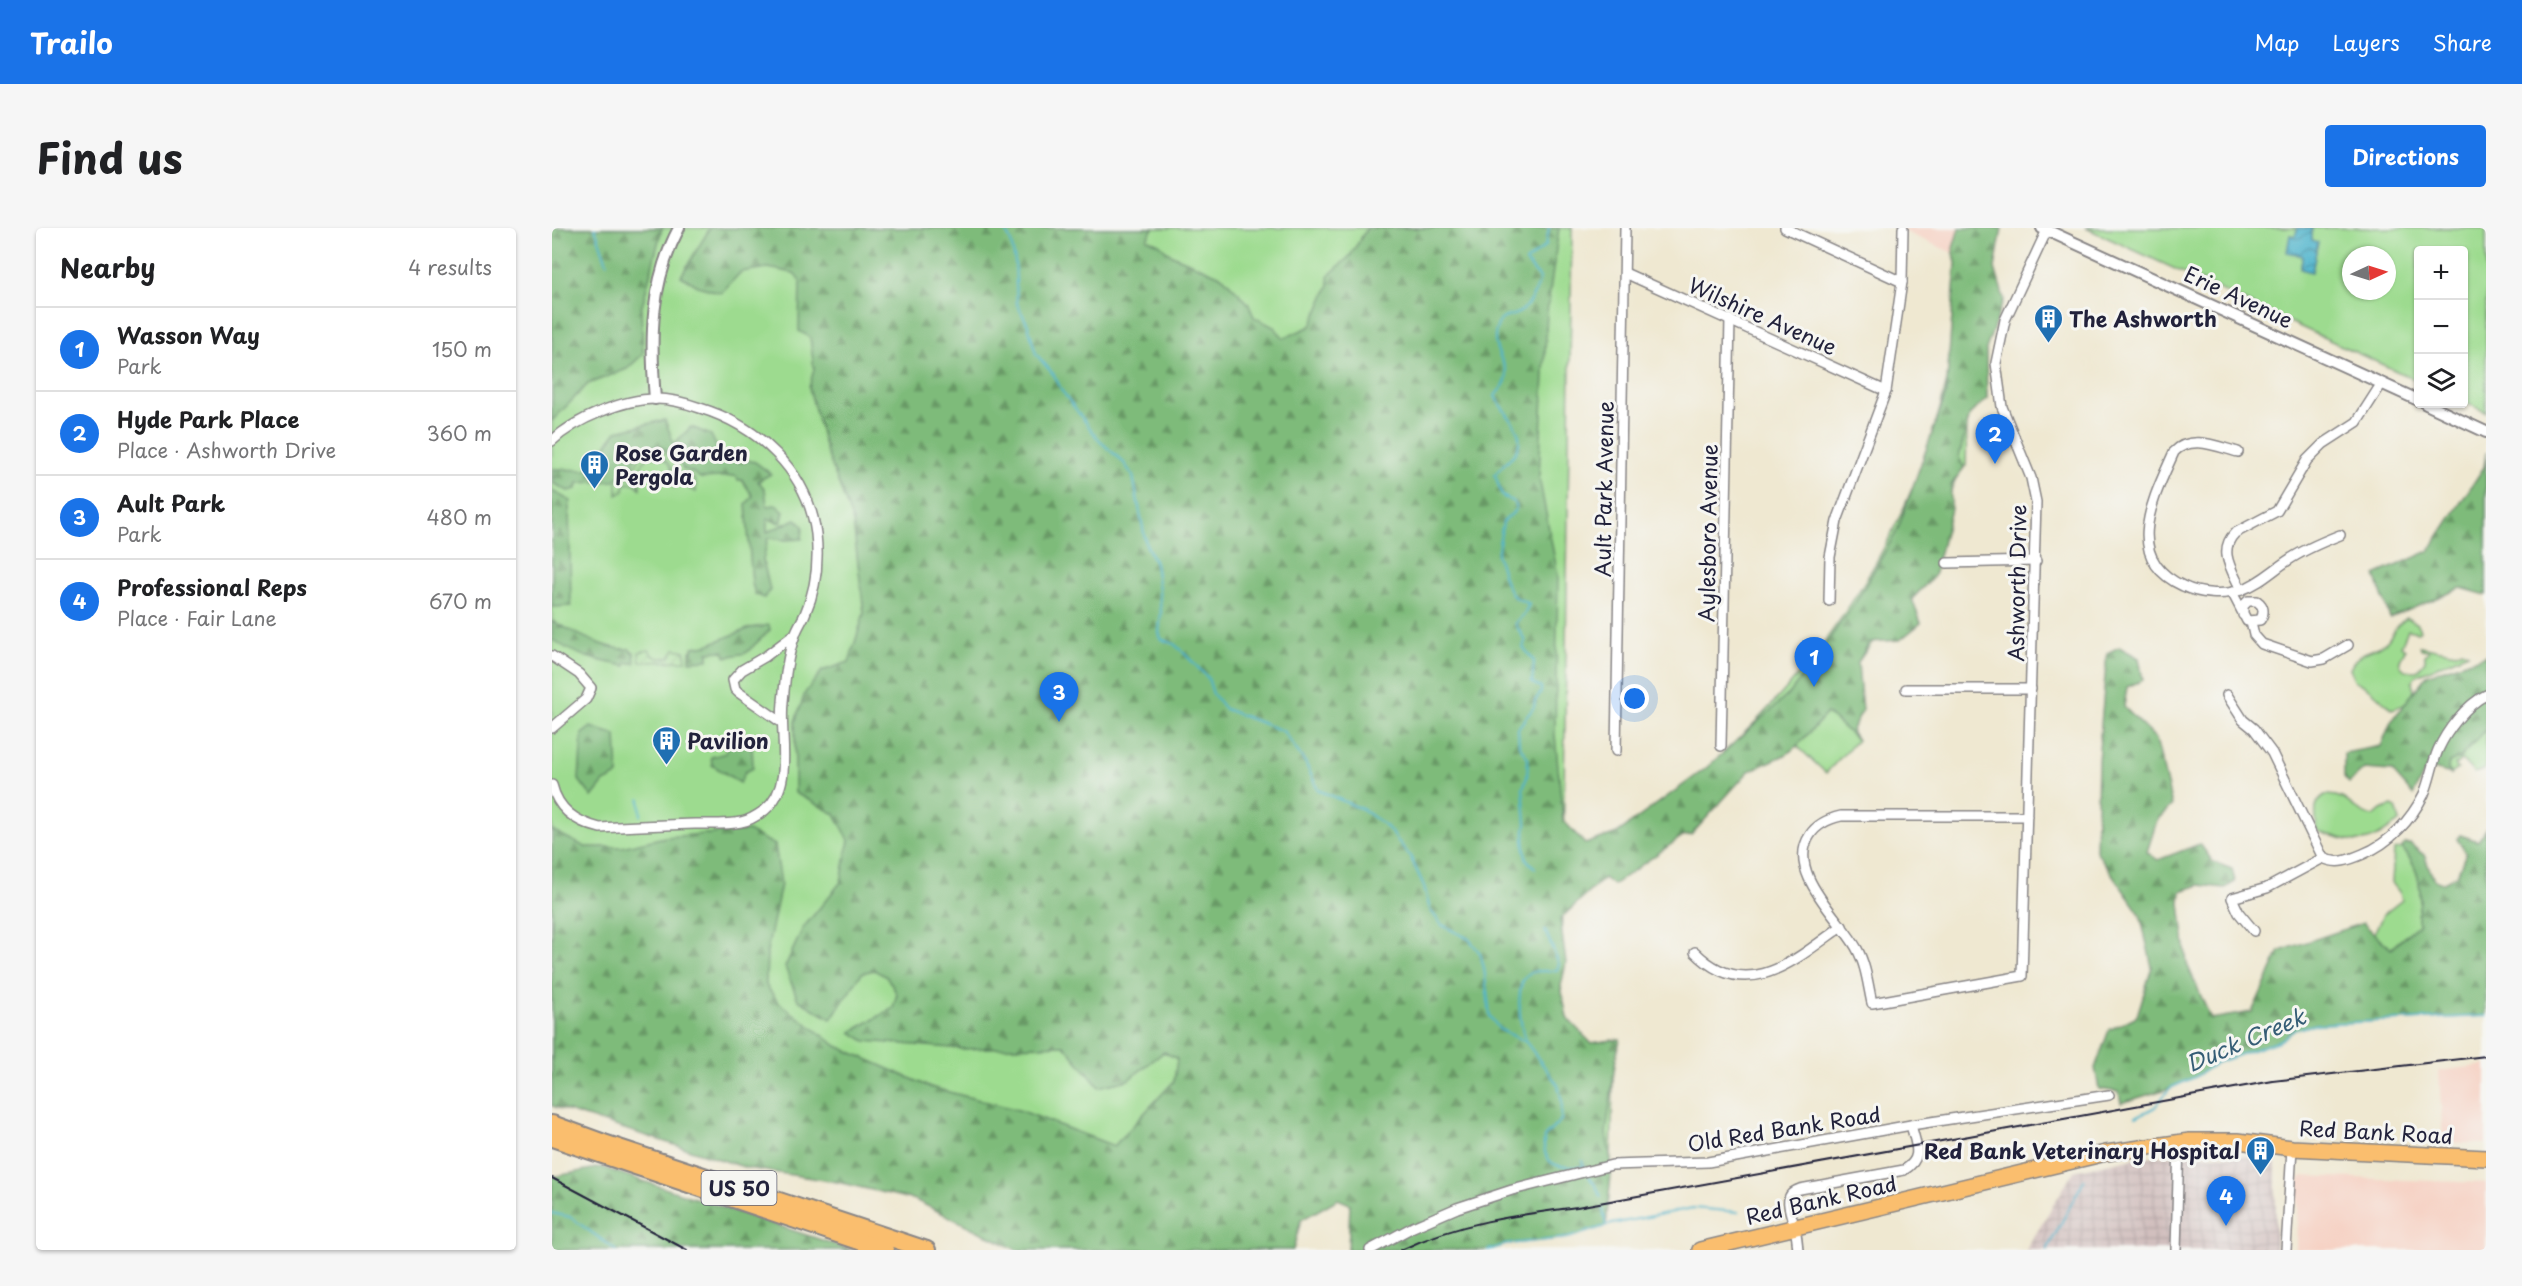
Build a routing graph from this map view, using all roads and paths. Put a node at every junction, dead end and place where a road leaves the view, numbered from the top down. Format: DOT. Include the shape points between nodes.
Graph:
graph roads {
  1 [pos="679,228"];
  2 [pos="1625,228"];
  3 [pos="1785,228"];
  4 [pos="1903,228"];
  5 [pos="2045,229"];
  6 [pos="1625,273"];
  7 [pos="1902,282"];
  8 [pos="1730,319"];
  9 [pos="2382,383"];
  10 [pos="1886,391"];
  11 [pos="2414,398"];
  12 [pos="655,399"];
  13 [pos="2435,408"];
  14 [pos="2486,432"];
  15 [pos="552,441"];
  16 [pos="2238,452"];
  17 [pos="2340,535"];
  18 [pos="2036,561"];
  19 [pos="1947,563"];
  20 [pos="2241,590"];
  21 [pos="1829,601"];
  22 [pos="2257,601"];
  23 [pos="2242,615"];
  24 [pos="2251,622"];
  25 [pos="795,634"];
  26 [pos="2348,645"];
  27 [pos="552,656"];
  28 [pos="1906,689"];
  29 [pos="2031,689"];
  30 [pos="2227,695"];
  31 [pos="2486,695"];
  32 [pos="781,722"];
  33 [pos="552,728"];
  34 [pos="1721,746"];
  35 [pos="1616,751"];
  36 [pos="552,785"];
  37 [pos="2027,816"];
  38 [pos="2323,858"];
  39 [pos="1842,926"];
  40 [pos="2254,931"];
  41 [pos="1695,952"];
  42 [pos="2109,1095"];
  43 [pos="552,1124"];
  44 [pos="1911,1125"];
  45 [pos="552,1138"];
  46 [pos="2179,1143"];
  47 [pos="2292,1149"];
  48 [pos="2486,1158"];
  49 [pos="1795,1226"];
  50 [pos="885,1250"];
  51 [pos="927,1250"];
  52 [pos="1370,1250"];
  53 [pos="1700,1250"];
  54 [pos="1798,1250"];
  55 [pos="2176,1250"];
  56 [pos="2286,1250"];
  1 -- 12 [label="street" via="666,257 655,299 651,354"];
  2 -- 6 [label="street, Ault Park Avenue"];
  3 -- 7 [label="street"];
  4 -- 7 [label="street"];
  5 -- 9 [label="street, Erie Avenue"];
  5 -- 18 [label="street, Ashworth Drive" via="2005,320 1996,363 2002,407 2035,491"];
  6 -- 8 [label="street, Wilshire Avenue"];
  6 -- 35 [label="street, Ault Park Avenue"];
  7 -- 10 [label="street"];
  8 -- 10 [label="street, Wilshire Avenue"];
  8 -- 34 [label="street, Aylesboro Avenue"];
  9 -- 11 [label="street, Erie Avenue"];
  9 -- 20 [label="street" via="2357,422 2323,444 2307,460 2277,511 2230,538 2227,558"];
  10 -- 21 [label="street" via="1837,521 1830,557"];
  12 -- 15 [label="street" via="596,414 567,428"];
  12 -- 25 [label="street" via="701,408 743,427 771,446 806,497 815,532 817,564 810,601"];
  13 -- 14 [label="street"];
  16 -- 20 [label="street" via="2199,442 2179,446 2150,506 2147,528 2156,568 2171,580 2207,593"];
  17 -- 20 [label="street"];
  18 -- 19 [label="street"];
  18 -- 29 [label="street, Ashworth Drive"];
  20 -- 22 [label="street"];
  20 -- 23 [label="street"];
  22 -- 23 [label="street" via="2245,603"];
  22 -- 24 [label="street" via="2264,614 2260,620"];
  23 -- 24 [label="street"];
  24 -- 26 [label="street" via="2254,635 2262,644 2312,661"];
  25 -- 32 [label="street"];
  25 -- 32 [label="street" via="733,680 738,692"];
  27 -- 33 [label="street" via="579,674 591,688 586,699"];
  28 -- 29 [label="street"];
  29 -- 37 [label="street, Ashworth Drive"];
  30 -- 38 [label="street" via="2272,753"];
  31 -- 38 [label="street" via="2464,711 2438,750 2424,792 2399,830 2372,850 2351,859 2335,862"];
  32 -- 36 [label="street" via="780,789 766,809 742,822 600,828 584,824 568,813"];
  37 -- 39 [label="street" via="1841,816 1827,820 1807,840 1803,865"];
  37 -- 39 [label="street, Ashworth Drive" via="2022,976 1872,1003 1863,962"];
  38 -- 40 [label="street" via="2266,888 2232,898"];
  39 -- 41 [label="street" via="1787,965 1767,974 1723,972"];
  42 -- 44 [label="street, Old Red Bank Road"];
  43 -- 51 [label="highway, US 50"];
  44 -- 49 [label="street" via="1917,1151 1912,1165 1904,1170 1796,1190 1788,1202"];
  44 -- 52 [label="street, Old Red Bank Road" via="1708,1162 1612,1165 1457,1208"];
  45 -- 50 [label="highway, US 50"];
  46 -- 47 [label="highway, Red Bank Road" via="2238,1141"];
  46 -- 49 [label="highway, Red Bank Road" via="2106,1153"];
  46 -- 55 [label="street"];
  47 -- 48 [label="highway, Red Bank Road"];
  47 -- 56 [label="street"];
  49 -- 53 [label="highway, Red Bank Road"];
  49 -- 54 [label="street"];
}
